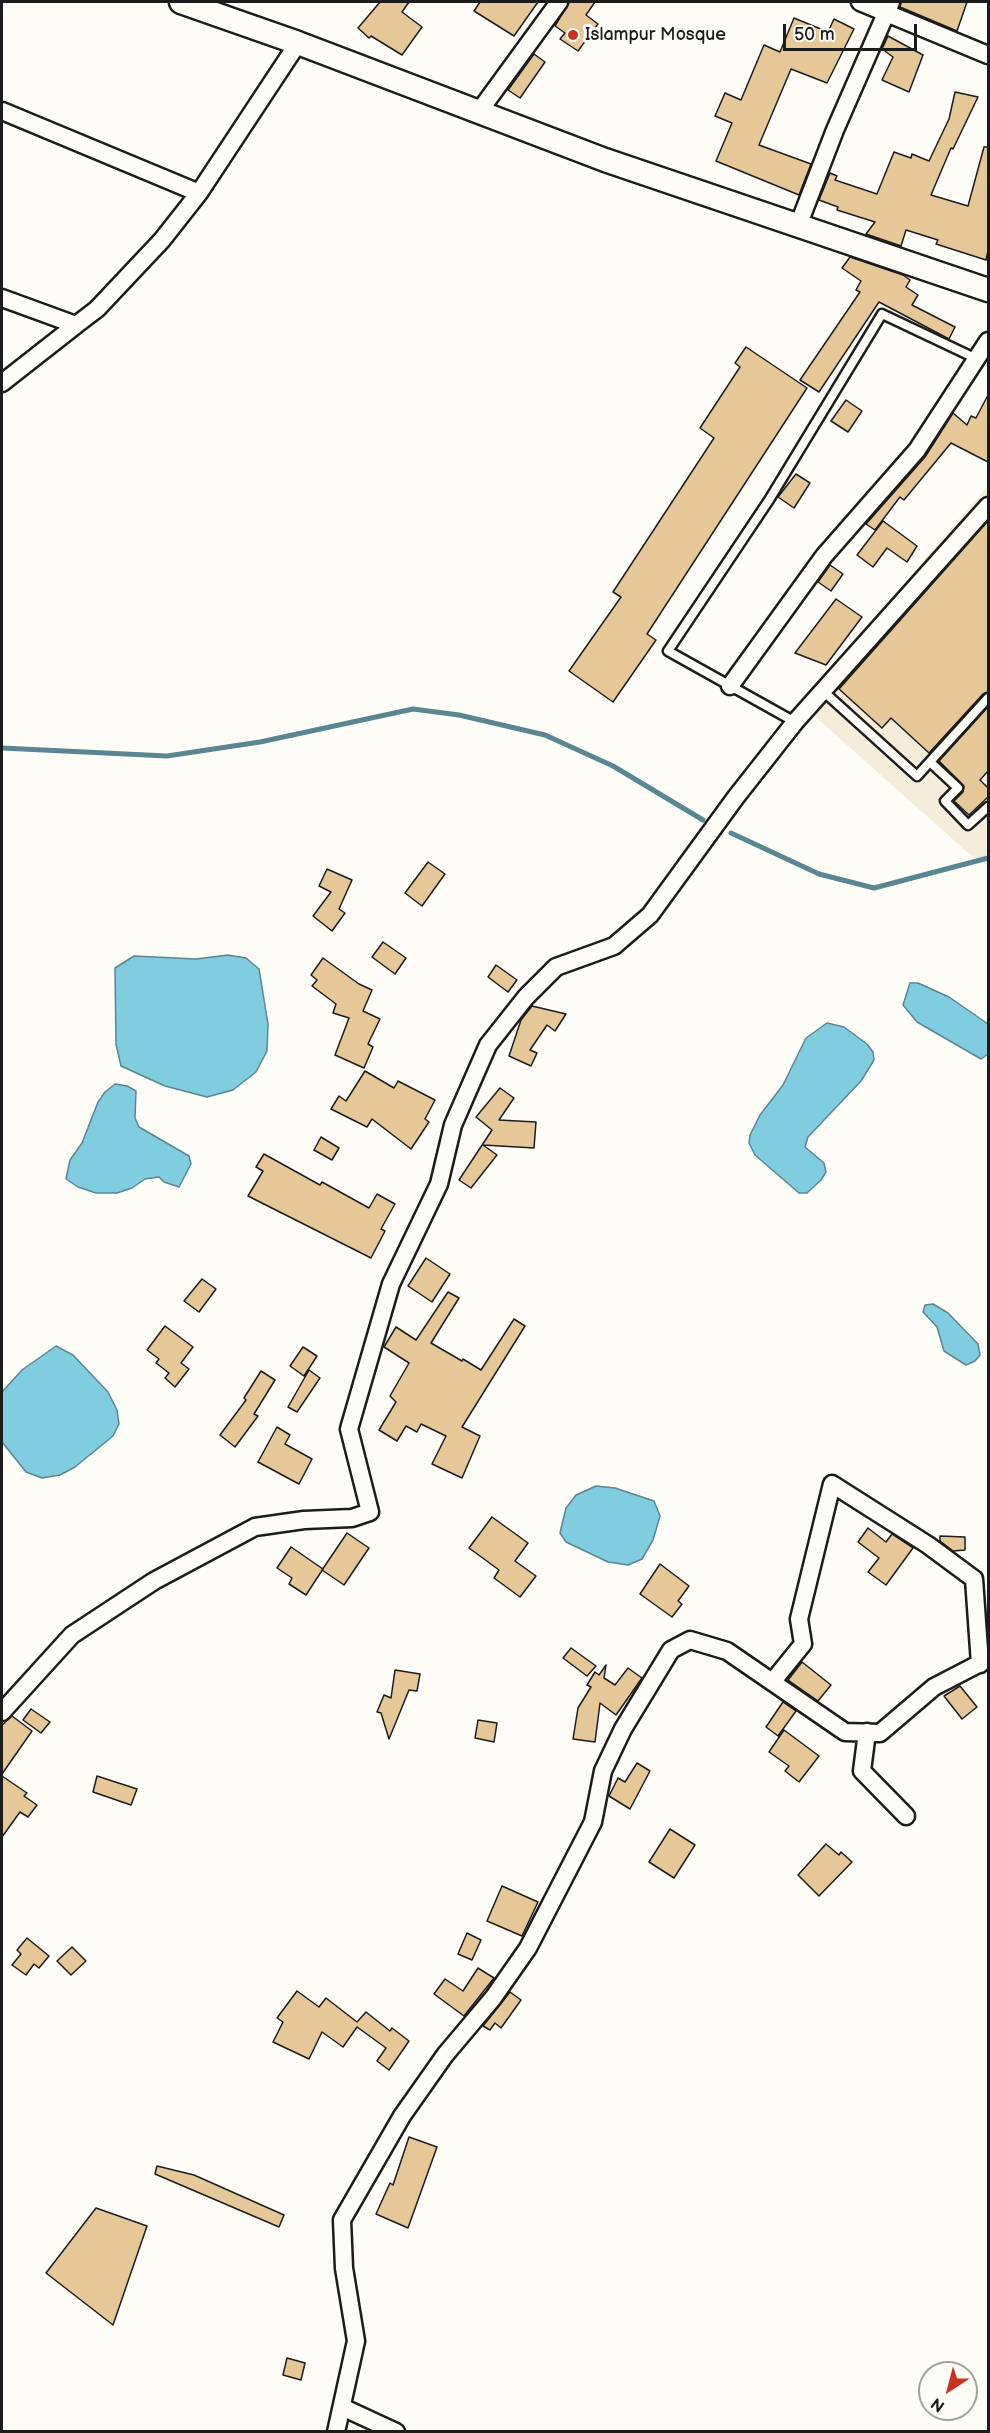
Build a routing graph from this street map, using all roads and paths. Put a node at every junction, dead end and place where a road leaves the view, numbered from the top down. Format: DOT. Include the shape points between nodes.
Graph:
graph roads {
  1 [pos="181,2"];
  2 [pos="559,2"];
  3 [pos="860,2"];
  4 [pos="888,7"];
  5 [pos="298,43"];
  6 [pos="988,55"];
  7 [pos="2,111"];
  8 [pos="478,113"];
  9 [pos="199,193"];
  10 [pos="798,226"];
  11 [pos="987,285"];
  12 [pos="2,298"];
  13 [pos="76,325"];
  14 [pos="988,341"];
  15 [pos="977,359"];
  16 [pos="2,383"];
  17 [pos="988,506"];
  18 [pos="729,686"];
  19 [pos="823,690"];
  20 [pos="988,698"];
  21 [pos="795,722"];
  22 [pos="930,762"];
  23 [pos="988,807"];
  24 [pos="984,1661"];
  25 [pos="773,1681"];
  26 [pos="2,1712"];
  27 [pos="867,1732"];
  28 [pos="906,1816"];
  29 [pos="342,2407"];
  30 [pos="336,2432"];
  31 [pos="396,2432"];
  1 -- 5 [label="street"];
  2 -- 8 [label="street"];
  3 -- 4 [label="street"];
  4 -- 6 [label="street"];
  4 -- 10 [label="street"];
  5 -- 8 [label="street"];
  5 -- 9 [label="street"];
  7 -- 9 [label="street"];
  8 -- 10 [label="street"];
  9 -- 13 [label="street" via="154,248 97,309"];
  10 -- 11 [label="street"];
  12 -- 13 [label="street"];
  13 -- 16 [label="street"];
  14 -- 15 [label="street"];
  15 -- 18 [label="street" via="917,450 824,556"];
  15 -- 18 [label="lane" via="882,314 769,500 668,651"];
  17 -- 19 [label="street"];
  18 -- 21 [label="lane"];
  19 -- 21 [label="street"];
  19 -- 22 [label="lane" via="917,776"];
  20 -- 22 [label="lane"];
  21 -- 26 [label="street" via="650,915 614,946 556,967 488,1045 453,1125 439,1184 391,1284 349,1429 370,1512 352,1518 255,1527 173,1570 72,1635"];
  22 -- 23 [label="lane" via="958,788 945,801 968,825"];
  24 -- 25 [label="street" via="974,1579 832,1484 800,1618 803,1644"];
  24 -- 27 [label="street" via="934,1687 880,1732"];
  25 -- 27 [label="street" via="845,1732"];
  25 -- 29 [label="street" via="727,1651 690,1640 671,1650 656,1673 603,1771 593,1822 528,1948 402,2116 342,2220 344,2268 356,2341"];
  27 -- 28 [label="street" via="862,1771"];
  29 -- 30 [label="street"];
  29 -- 31 [label="street"];
}
